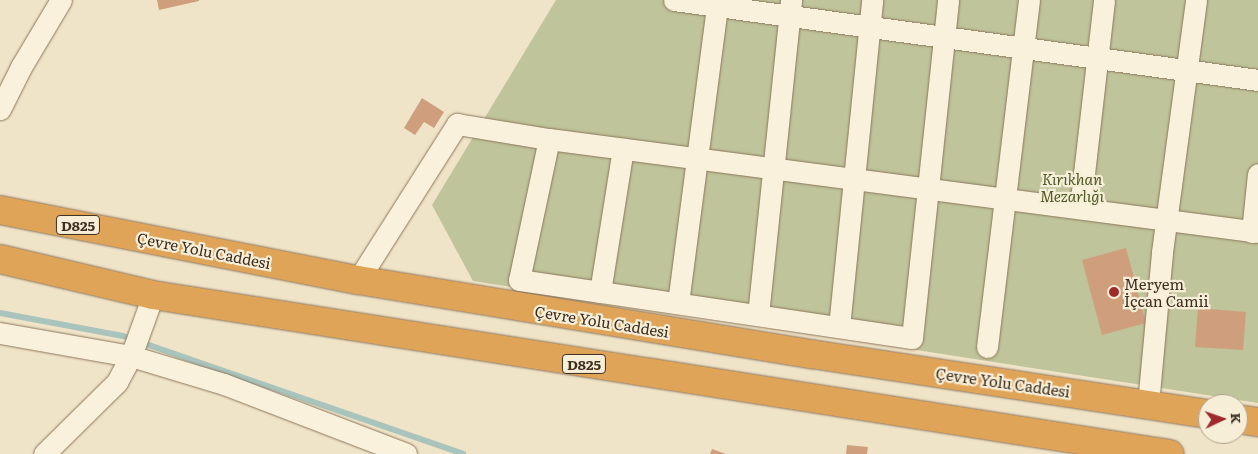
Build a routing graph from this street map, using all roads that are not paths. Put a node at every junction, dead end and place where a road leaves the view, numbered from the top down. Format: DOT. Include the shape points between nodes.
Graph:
graph roads {
  1 [pos="61,0"];
  2 [pos="674,0"];
  3 [pos="872,0"];
  4 [pos="948,0"];
  5 [pos="1029,0"];
  6 [pos="1104,0"];
  7 [pos="1196,0"];
  8 [pos="717,3"];
  9 [pos="790,8"];
  10 [pos="870,26"];
  11 [pos="944,37"];
  12 [pos="1023,47"];
  13 [pos="1097,58"];
  14 [pos="1187,70"];
  15 [pos="1258,80"];
  16 [pos="0,110"];
  17 [pos="549,139"];
  18 [pos="623,149"];
  19 [pos="697,158"];
  20 [pos="773,168"];
  21 [pos="1258,174"];
  22 [pos="854,179"];
  23 [pos="928,188"];
  24 [pos="1005,198"];
  25 [pos="1080,208"];
  26 [pos="0,210"];
  27 [pos="1167,219"];
  28 [pos="1255,232"];
  29 [pos="0,259"];
  30 [pos="358,280"];
  31 [pos="600,292"];
  32 [pos="150,303"];
  33 [pos="678,303"];
  34 [pos="758,315"];
  35 [pos="839,327"];
  36 [pos="0,333"];
  37 [pos="987,347"];
  38 [pos="130,356"];
  39 [pos="1148,404"];
  40 [pos="1198,412"];
  41 [pos="44,454"];
  42 [pos="406,454"];
  43 [pos="1170,454"];
  1 -- 16 [label="street"];
  2 -- 8 [label="street"];
  3 -- 10 [label="street"];
  4 -- 11 [label="street"];
  5 -- 12 [label="street"];
  6 -- 13 [label="street"];
  7 -- 14 [label="street"];
  8 -- 9 [label="street"];
  8 -- 19 [label="street"];
  9 -- 10 [label="street"];
  9 -- 20 [label="street"];
  10 -- 11 [label="street"];
  10 -- 22 [label="street"];
  11 -- 12 [label="street"];
  11 -- 23 [label="street"];
  12 -- 13 [label="street"];
  12 -- 24 [label="street"];
  13 -- 14 [label="street"];
  13 -- 25 [label="street"];
  14 -- 15 [label="street"];
  14 -- 27 [label="street"];
  17 -- 18 [label="street"];
  17 -- 30 [label="street" via="457,124"];
  17 -- 31 [label="street" via="519,280"];
  18 -- 19 [label="street"];
  18 -- 31 [label="street"];
  19 -- 20 [label="street"];
  19 -- 33 [label="street"];
  20 -- 22 [label="street"];
  20 -- 34 [label="street"];
  21 -- 28 [label="street"];
  22 -- 23 [label="street"];
  22 -- 35 [label="street"];
  23 -- 24 [label="street"];
  23 -- 35 [label="street" via="912,338"];
  24 -- 25 [label="street"];
  24 -- 37 [label="street"];
  25 -- 27 [label="street"];
  26 -- 30 [label="highway, Çevre Yolu Caddesi / D825"];
  27 -- 28 [label="street"];
  27 -- 39 [label="street"];
  29 -- 32 [label="highway, D825"];
  30 -- 39 [label="highway, Çevre Yolu Caddesi / D825" via="801,353"];
  31 -- 33 [label="street"];
  32 -- 38 [label="street"];
  32 -- 43 [label="highway, D825"];
  33 -- 34 [label="street"];
  34 -- 35 [label="street"];
  36 -- 38 [label="street"];
  38 -- 41 [label="street" via="117,382"];
  38 -- 42 [label="street" via="224,384"];
  39 -- 40 [label="highway, Çevre Yolu Caddesi / D825"];
}
